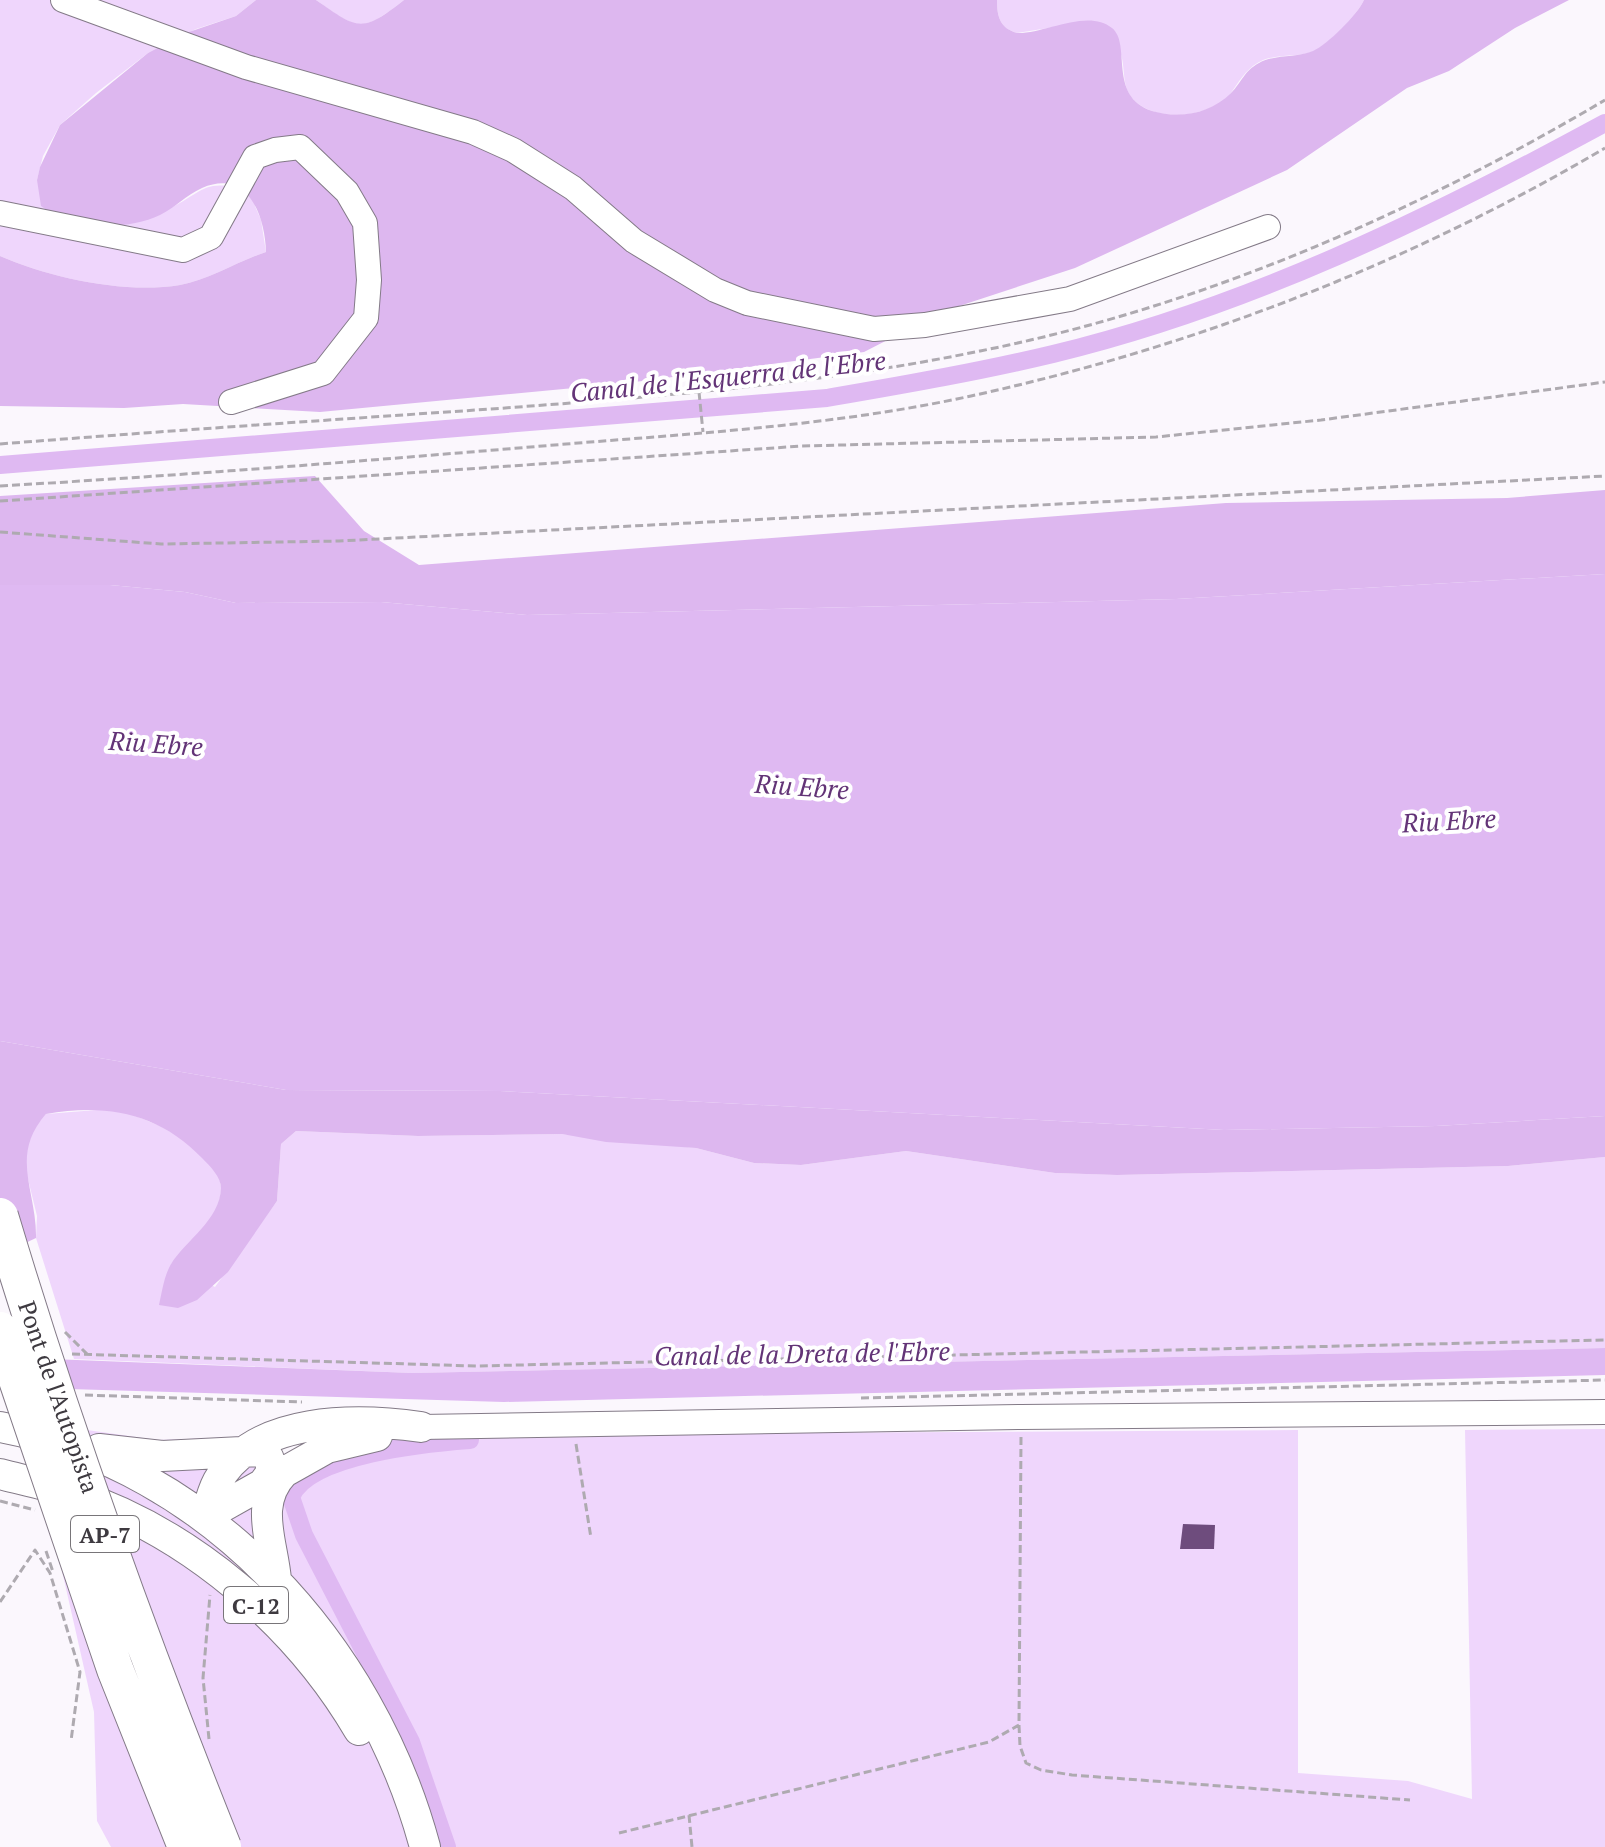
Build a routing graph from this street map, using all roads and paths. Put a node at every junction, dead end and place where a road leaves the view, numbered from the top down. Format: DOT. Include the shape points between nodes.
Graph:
graph roads {
  1 [pos="63,0"];
  2 [pos="1605,148"];
  3 [pos="0,213"];
  4 [pos="1268,227"];
  5 [pos="1605,382"];
  6 [pos="699,391"];
  7 [pos="231,402"];
  8 [pos="703,432"];
  9 [pos="1605,476"];
  10 [pos="0,486"];
  11 [pos="0,501"];
  12 [pos="0,532"];
  13 [pos="0,1216"];
  14 [pos="0,1330"];
  15 [pos="1605,1340"];
  16 [pos="63,1353"];
  17 [pos="1605,1380"];
  18 [pos="73,1395"];
  19 [pos="850,1398"];
  20 [pos="314,1403"];
  21 [pos="1605,1412"];
  22 [pos="1021,1417"];
  23 [pos="574,1424"];
  24 [pos="0,1427"];
  25 [pos="421,1427"];
  26 [pos="57,1441"];
  27 [pos="249,1450"];
  28 [pos="293,1466"];
  29 [pos="0,1474"];
  30 [pos="261,1487"];
  31 [pos="206,1516"];
  32 [pos="591,1538"];
  33 [pos="219,1574"];
  34 [pos="276,1580"];
  35 [pos="0,1602"];
  36 [pos="1019,1725"];
  37 [pos="71,1741"];
  38 [pos="210,1745"];
  39 [pos="395,1767"];
  40 [pos="394,1799"];
  41 [pos="1410,1800"];
  42 [pos="689,1815"];
  43 [pos="619,1833"];
  44 [pos="186,1847"];
  45 [pos="223,1847"];
  46 [pos="412,1847"];
  47 [pos="425,1847"];
  48 [pos="692,1847"];
  1 -- 4 [label="street" via="246,67 473,132 573,188 634,241 715,290 747,303 874,329 1070,299"];
  2 -- 8 [label="path" via="1482,217 1368,270 1209,330 969,396 829,420"];
  3 -- 7 [label="street" via="183,250 211,237 255,157 300,147 321,163 365,223 366,318 323,373"];
  5 -- 11 [label="path" via="1156,437 802,446"];
  6 -- 8 [label="path"];
  8 -- 10 [label="path"];
  9 -- 12 [label="path" via="339,541 161,544"];
  13 -- 45 [label="highway, Pont de l'Autopista / AP-7, bridge" via="118,1572"];
  14 -- 44 [label="highway, Pont de l'Autopista / AP-7, bridge" via="115,1669"];
  15 -- 16 [label="path" via="476,1366"];
  17 -- 19 [label="path"];
  18 -- 20 [label="path"];
  21 -- 22 [label="street"];
  22 -- 23 [label="street"];
  22 -- 36 [label="path"];
  23 -- 25 [label="street"];
  23 -- 32 [label="path"];
  24 -- 26 [label="main road, C-12"];
  25 -- 27 [label="main road" via="325,1424 280,1434"];
  25 -- 28 [label="main road" via="327,1448"];
  26 -- 27 [label="main road" via="162,1456"];
  26 -- 31 [label="main road, C-12" via="114,1465"];
  27 -- 30 [label="main road" via="260,1451 271,1462 272,1474"];
  27 -- 31 [label="main road" via="219,1479"];
  28 -- 30 [label="main road"];
  28 -- 34 [label="main road" via="278,1480 266,1510"];
  29 -- 33 [label="main road, C-12" via="72,1493 142,1523"];
  30 -- 31 [label="main road"];
  31 -- 34 [label="main road, C-12"];
  33 -- 38 [label="path" via="209,1596 203,1678"];
  33 -- 40 [label="main road, C-12" via="268,1616 319,1672 345,1707"];
  34 -- 39 [label="main road, C-12" via="349,1673"];
  35 -- 37 [label="path" via="35,1550 50,1573 80,1672"];
  36 -- 41 [label="path" via="1026,1763 1041,1770"];
  36 -- 42 [label="path" via="989,1742"];
  39 -- 40 [label="main road, C-12"];
  39 -- 47 [label="main road, C-12" via="408,1790"];
  40 -- 46 [label="main road, C-12"];
  42 -- 43 [label="path"];
  42 -- 48 [label="path"];
}
